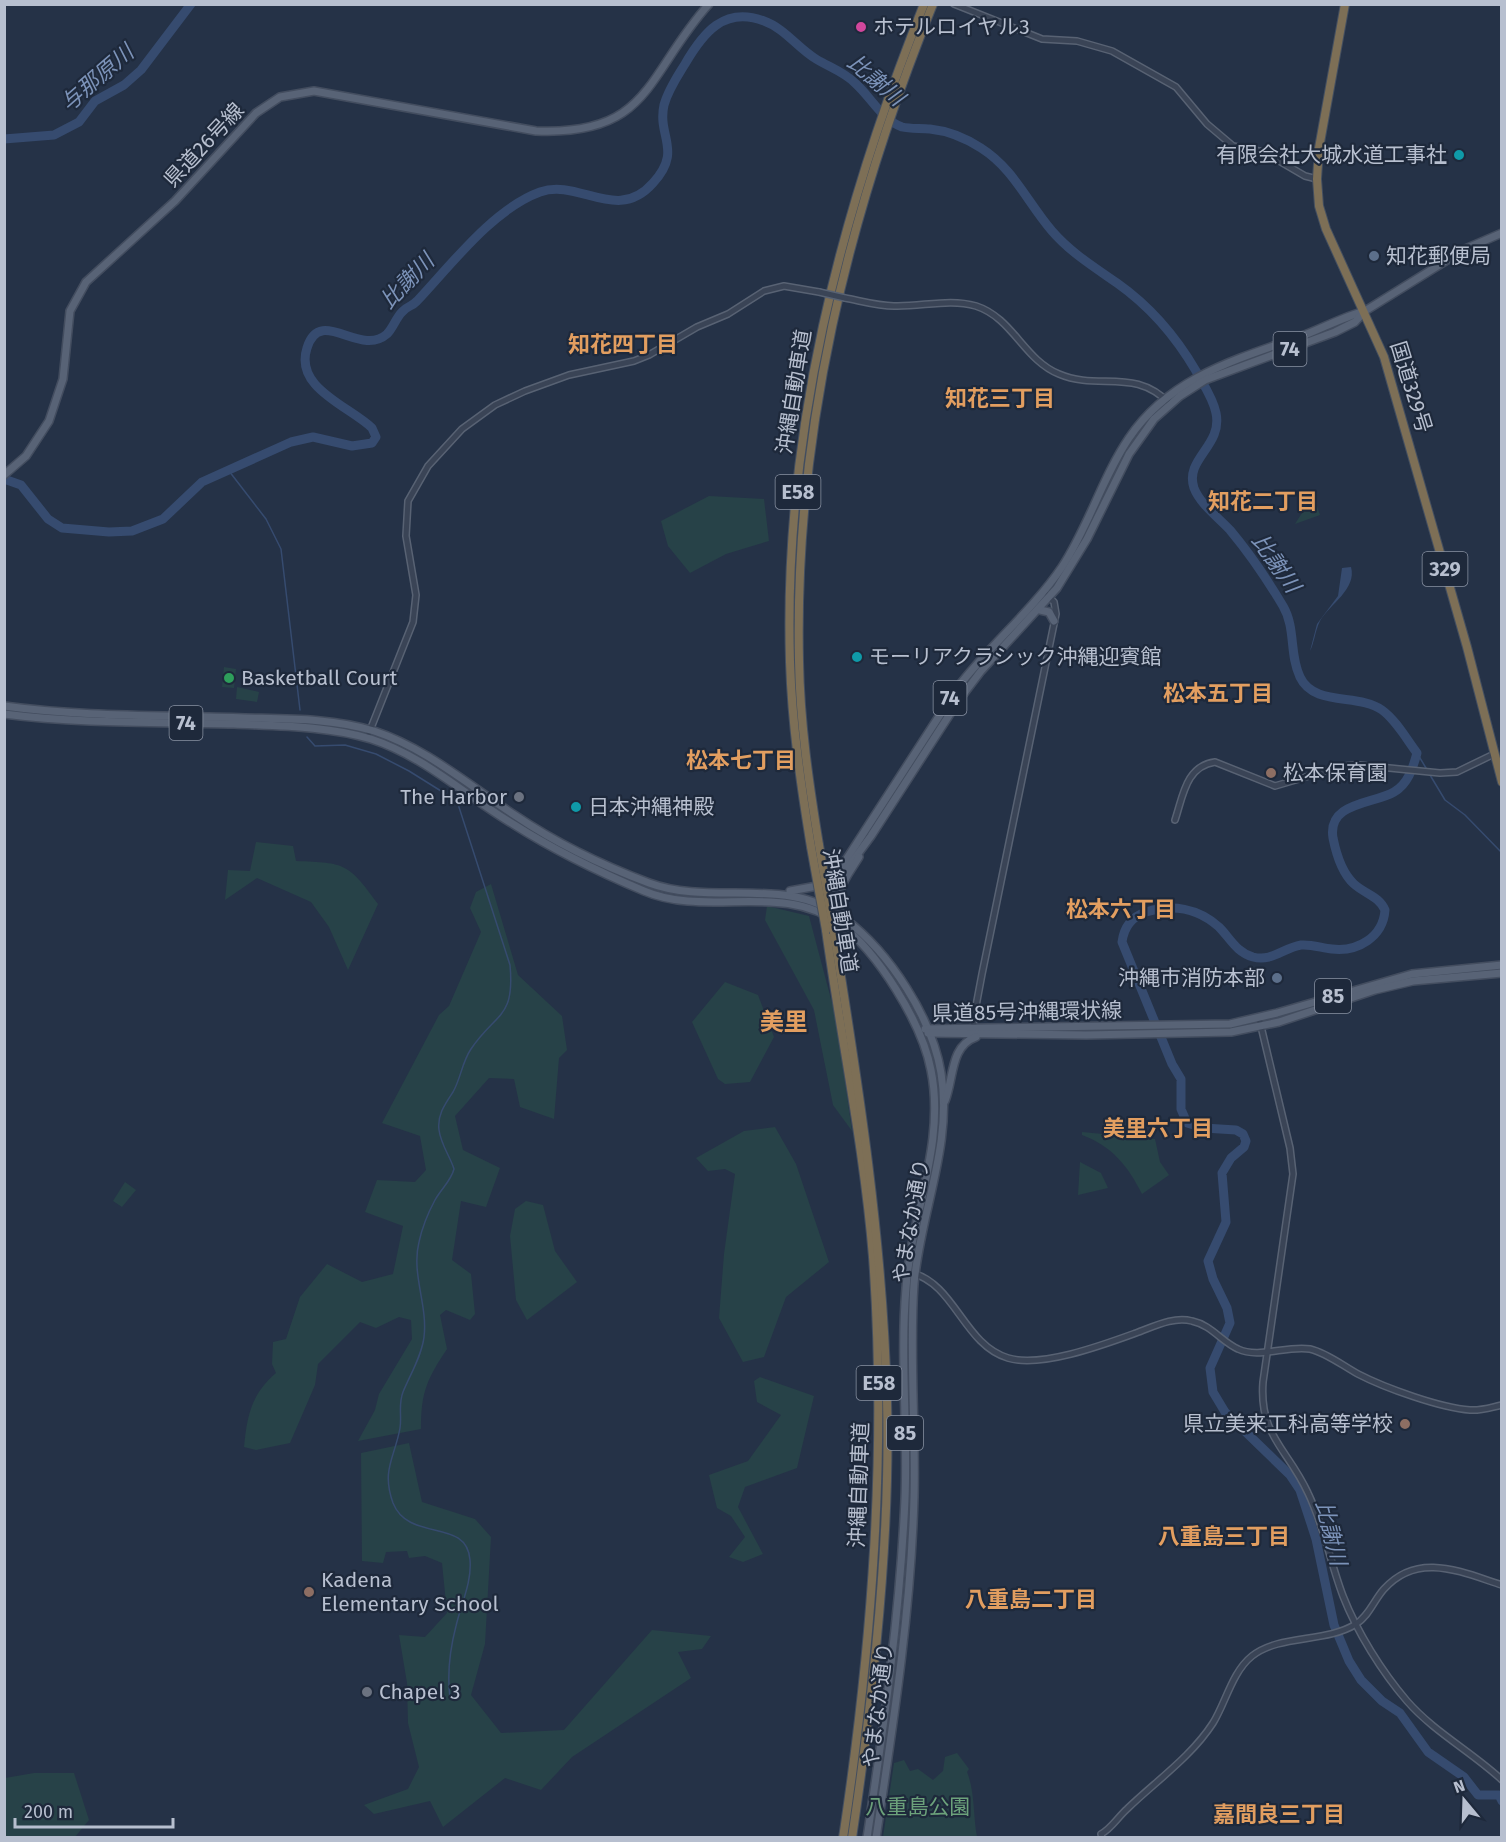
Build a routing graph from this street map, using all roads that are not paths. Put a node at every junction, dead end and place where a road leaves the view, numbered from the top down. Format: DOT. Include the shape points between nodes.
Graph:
graph roads {
  1 [pos="709,4"];
  2 [pos="924,4"];
  3 [pos="933,4"];
  4 [pos="954,4"];
  5 [pos="1345,4"];
  6 [pos="1317,179"];
  7 [pos="1502,233"];
  8 [pos="1365,311"];
  9 [pos="1167,401"];
  10 [pos="8,473"];
  11 [pos="1043,592"];
  12 [pos="1050,597"];
  13 [pos="1040,610"];
  14 [pos="1054,621"];
  15 [pos="4,706"];
  16 [pos="4,714"];
  17 [pos="370,730"];
  18 [pos="367,738"];
  19 [pos="1494,754"];
  20 [pos="1502,782"];
  21 [pos="1174,820"];
  22 [pos="871,836"];
  23 [pos="815,846"];
  24 [pos="842,864"];
  25 [pos="782,893"];
  26 [pos="820,903"];
  27 [pos="816,911"];
  28 [pos="846,919"];
  29 [pos="830,931"];
  30 [pos="1502,965"];
  31 [pos="1502,973"];
  32 [pos="1259,1018"];
  33 [pos="1260,1027"];
  34 [pos="975,1028"];
  35 [pos="929,1030"];
  36 [pos="920,1032"];
  37 [pos="981,1035"];
  38 [pos="944,1104"];
  39 [pos="911,1273"];
  40 [pos="1269,1350"];
  41 [pos="1502,1405"];
  42 [pos="905,1497"];
  43 [pos="914,1498"];
  44 [pos="1502,1585"];
  45 [pos="1357,1624"];
  46 [pos="1502,1780"];
  47 [pos="843,1838"];
  48 [pos="852,1838"];
  49 [pos="867,1838"];
  50 [pos="876,1838"];
  51 [pos="1102,1838"];
  1 -- 10 [label="main road, 県道26号線" via="642,99 619,117 590,126 536,131 314,91 289,95 263,107 175,201 86,282 70,311 63,379 49,421 31,449"];
  2 -- 23 [label="highway, 沖縄自動車道 / E58" via="890,87 840,250 807,405 796,507 790,661 796,753"];
  3 -- 23 [label="highway, 沖縄自動車道 / E58" via="900,87 847,253 816,406 804,508 799,662"];
  4 -- 6 [label="street" via="1042,39 1077,41 1112,51 1176,87 1207,124 1233,146 1270,154"];
  5 -- 6 [label="highway, 国道329号 / 329"];
  6 -- 8 [label="highway, 国道329号 / 329" via="1326,229"];
  7 -- 8 [label="main road" via="1465,249"];
  8 -- 9 [label="main road, 74" via="1355,322 1335,332 1208,374"];
  8 -- 19 [label="highway, 国道329号 / 329" via="1399,404"];
  9 -- 11 [label="main road, 74" via="1126,442 1072,550"];
  9 -- 12 [label="main road, 74" via="1129,454 1087,539"];
  9 -- 17 [label="street, bridge" via="1138,383 1075,379 1048,369 998,317 975,306 945,302 892,306 784,286 764,291 649,355 569,375 495,405 462,429 428,466 408,501 406,536 416,595 413,622"];
  11 -- 12 [label="street"];
  11 -- 24 [label="main road, 74" via="958,687"];
  12 -- 13 [label="main road, 74"];
  12 -- 14 [label="street" via="1056,607"];
  13 -- 14 [label="main road" via="1048,612"];
  13 -- 22 [label="main road, 74" via="981,671 959,700"];
  14 -- 34 [label="street" via="982,974"];
  15 -- 17 [label="main road, 74" via="53,712 302,719"];
  16 -- 18 [label="main road, 74" via="54,720 297,728"];
  17 -- 18 [label="street"];
  17 -- 25 [label="main road, 74" via="428,757 523,821 649,883 701,894"];
  18 -- 27 [label="main road, 74" via="423,764 515,826 646,892 701,902 775,901"];
  19 -- 20 [label="highway, 国道329号 / 329"];
  19 -- 21 [label="street" via="1457,772 1343,766 1275,786 1215,762 1207,763 1191,774"];
  22 -- 26 [label="main road, 74"];
  22 -- 28 [label="main road" via="839,892 838,902"];
  23 -- 29 [label="highway, 沖縄自動車道 / E58, bridge"];
  24 -- 25 [label="main road" via="821,885"];
  24 -- 26 [label="main road, 74"];
  25 -- 26 [label="main road, 74"];
  26 -- 27 [label="main road, 74"];
  26 -- 28 [label="main road, やまなか通り / 85"];
  27 -- 36 [label="main road, やまなか通り / 85" via="840,924 860,943 894,988"];
  28 -- 35 [label="main road, やまなか通り / 85" via="886,961"];
  29 -- 47 [label="highway, 沖縄自動車道 / E58" via="873,1256 879,1403 872,1580"];
  29 -- 48 [label="highway, 沖縄自動車道 / E58" via="868,1143 887,1402 880,1581"];
  30 -- 32 [label="main road, 県道85号沖縄環状線 / 85" via="1412,974"];
  31 -- 33 [label="main road, 県道85号沖縄環状線 / 85" via="1413,981"];
  32 -- 33 [label="street"];
  32 -- 34 [label="main road, 県道85号沖縄環状線 / 85" via="1230,1024 1145,1027"];
  33 -- 37 [label="main road, 県道85号沖縄環状線 / 85" via="1168,1035"];
  33 -- 40 [label="street" via="1293,1174"];
  34 -- 35 [label="main road, 県道85号沖縄環状線 / 85"];
  35 -- 36 [label="main road, 県道85号沖縄環状線"];
  35 -- 37 [label="main road, 県道85号沖縄環状線 / 85"];
  35 -- 38 [label="main road, やまなか通り / 85" via="941,1070"];
  36 -- 39 [label="main road, やまなか通り / 85" via="932,1071 935,1112"];
  37 -- 38 [label="main road" via="966,1040 958,1051"];
  38 -- 39 [label="main road, やまなか通り / 85" via="941,1149"];
  39 -- 40 [label="street" via="925,1275 986,1347 1009,1359 1033,1359 1091,1348 1182,1320 1202,1324 1247,1352"];
  39 -- 42 [label="main road, やまなか通り / 85" via="904,1336"];
  39 -- 43 [label="main road, やまなか通り / 85"];
  40 -- 41 [label="street" via="1310,1349 1372,1381 1456,1408 1473,1410"];
  40 -- 45 [label="street" via="1261,1402 1265,1420 1313,1503 1342,1595"];
  42 -- 43 [label="main road"];
  42 -- 49 [label="main road, やまなか通り / 85" via="890,1685"];
  43 -- 50 [label="main road, やまなか通り / 85" via="903,1639"];
  44 -- 45 [label="street" via="1436,1566 1419,1567 1391,1582"];
  45 -- 46 [label="street" via="1406,1700"];
  45 -- 51 [label="street" via="1276,1646 1250,1658 1200,1741 1125,1810 1101,1834"];
}
